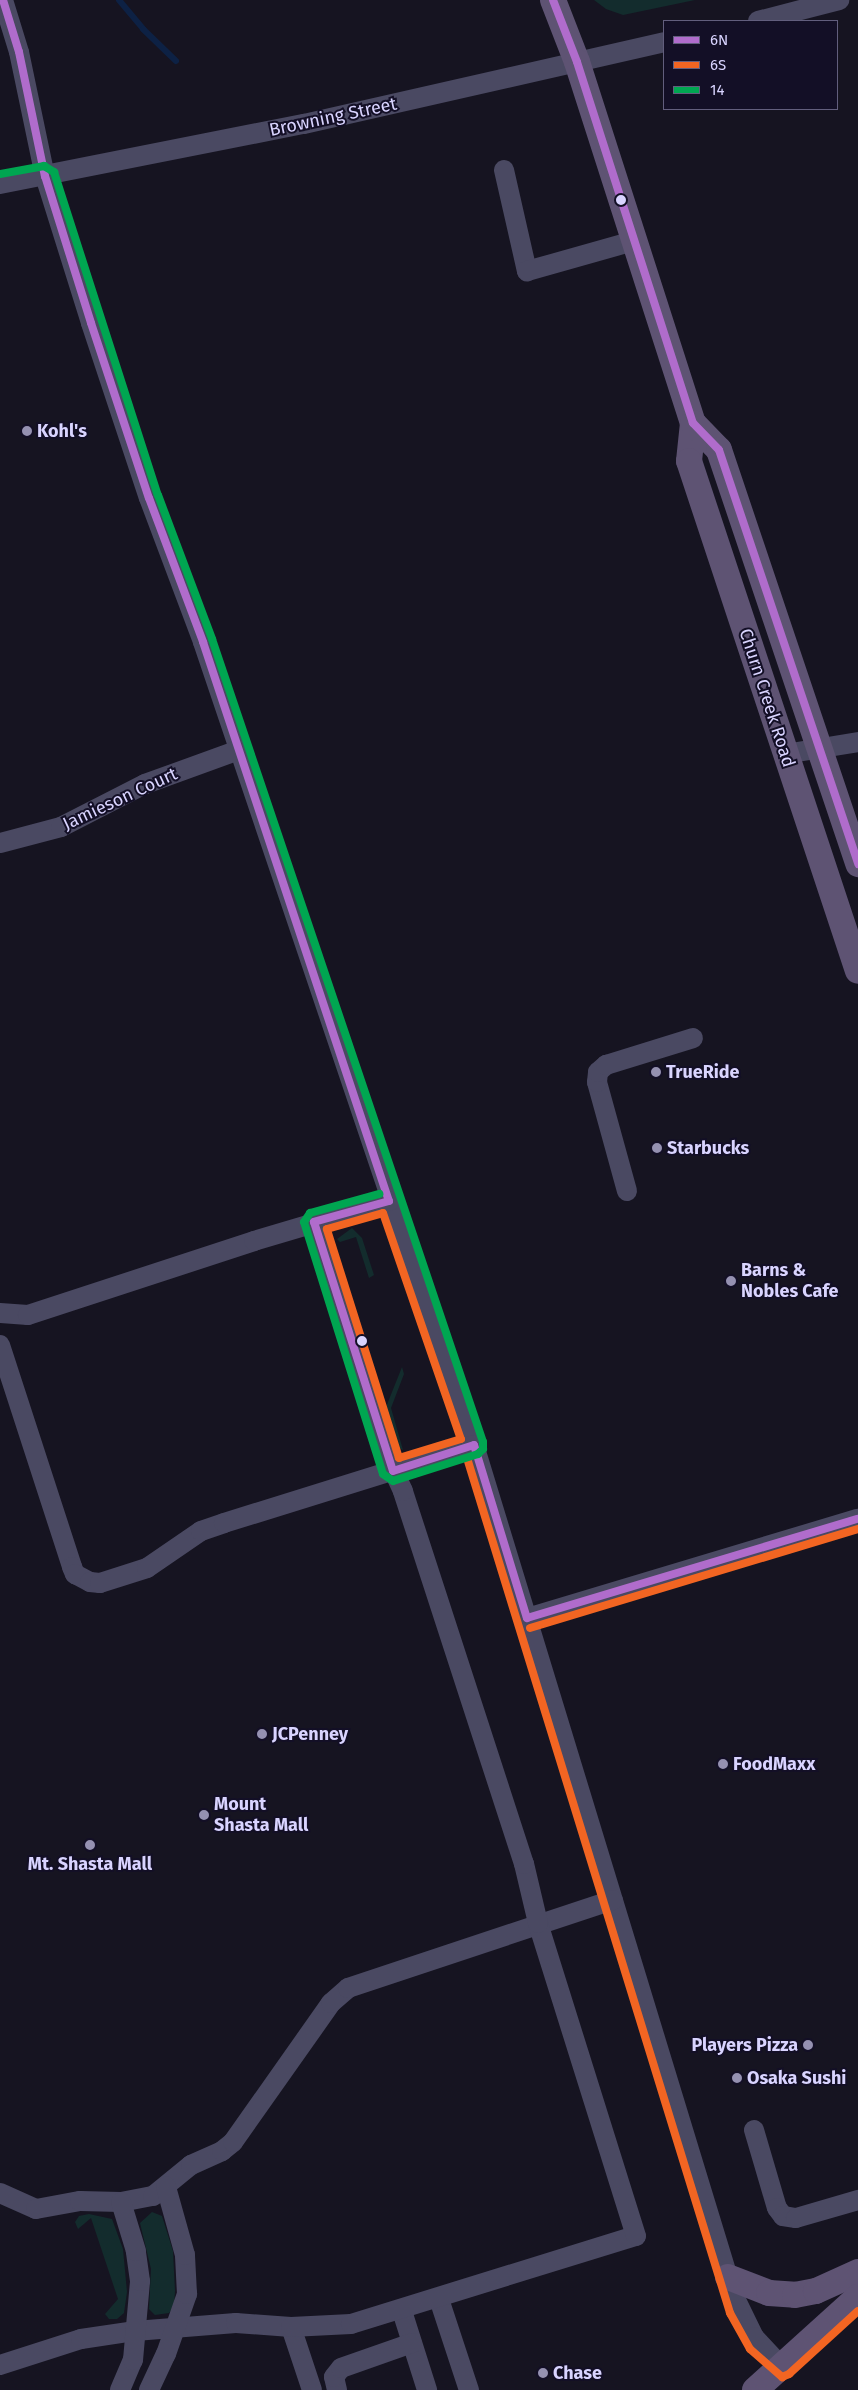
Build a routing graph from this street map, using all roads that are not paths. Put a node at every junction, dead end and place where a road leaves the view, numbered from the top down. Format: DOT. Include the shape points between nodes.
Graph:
graph roads {
  1 [pos="3,0"];
  2 [pos="554,0"];
  3 [pos="839,0"];
  4 [pos="762,20"];
  5 [pos="663,42"];
  6 [pos="577,62"];
  7 [pos="504,170"];
  8 [pos="45,176"];
  9 [pos="0,184"];
  10 [pos="634,241"];
  11 [pos="693,423"];
  12 [pos="858,742"];
  13 [pos="820,749"];
  14 [pos="239,750"];
  15 [pos="785,754"];
  16 [pos="0,843"];
  17 [pos="858,864"];
  18 [pos="858,971"];
  19 [pos="693,1038"];
  20 [pos="626,1191"];
  21 [pos="389,1201"];
  22 [pos="314,1222"];
  23 [pos="0,1313"];
  24 [pos="0,1345"];
  25 [pos="474,1446"];
  26 [pos="393,1471"];
  27 [pos="858,1519"];
  28 [pos="526,1618"];
  29 [pos="613,1900"];
  30 [pos="538,1922"];
  31 [pos="754,2130"];
  32 [pos="166,2187"];
  33 [pos="0,2193"];
  34 [pos="858,2200"];
  35 [pos="120,2202"];
  36 [pos="858,2272"];
  37 [pos="728,2277"];
  38 [pos="858,2297"];
  39 [pos="439,2299"];
  40 [pos="402,2311"];
  41 [pos="177,2326"];
  42 [pos="291,2327"];
  43 [pos="135,2330"];
  44 [pos="412,2344"];
  45 [pos="0,2365"];
  46 [pos="782,2367"];
  47 [pos="120,2390"];
  48 [pos="149,2390"];
  49 [pos="312,2390"];
  50 [pos="337,2390"];
  51 [pos="428,2390"];
  52 [pos="469,2390"];
  53 [pos="755,2390"];
  1 -- 8 [label="street" via="19,52"];
  2 -- 6 [label="main road, Churn Creek Road"];
  3 -- 4 [label="street"];
  5 -- 6 [label="street, Browning Street"];
  6 -- 8 [label="street, Browning Street" via="304,124"];
  6 -- 10 [label="main road, Churn Creek Road"];
  7 -- 10 [label="street" via="527,271"];
  8 -- 9 [label="street, Browning Street"];
  8 -- 14 [label="street" via="149,498"];
  10 -- 11 [label="main road, Churn Creek Road"];
  11 -- 13 [label="main road, Churn Creek Road" via="719,450"];
  11 -- 15 [label="main road, Churn Creek Road" via="689,461"];
  12 -- 13 [label="street"];
  13 -- 15 [label="street"];
  13 -- 17 [label="main road, Churn Creek Road"];
  14 -- 16 [label="street, Jamieson Court" via="145,784 61,827"];
  14 -- 21 [label="street"];
  15 -- 18 [label="main road, Churn Creek Road"];
  19 -- 20 [label="street" via="606,1065 598,1072 597,1082"];
  21 -- 22 [label="street"];
  21 -- 25 [label="street"];
  22 -- 23 [label="street" via="28,1315"];
  22 -- 26 [label="street"];
  24 -- 26 [label="street" via="72,1567 75,1574 90,1582 100,1583 147,1568 201,1531"];
  25 -- 26 [label="street"];
  25 -- 28 [label="street"];
  26 -- 30 [label="street" via="403,1491 458,1658 524,1864"];
  27 -- 28 [label="street"];
  28 -- 29 [label="street"];
  29 -- 30 [label="street"];
  29 -- 37 [label="street"];
  30 -- 32 [label="street" via="348,1988 331,2003 230,2144 191,2165"];
  30 -- 39 [label="street" via="636,2236"];
  31 -- 34 [label="street" via="777,2208 783,2216 796,2218"];
  32 -- 35 [label="street" via="145,2200"];
  32 -- 41 [label="street" via="187,2270 186,2303"];
  33 -- 35 [label="street" via="36,2209 80,2200"];
  35 -- 43 [label="street" via="138,2263"];
  36 -- 37 [label="main road" via="816,2291 795,2295 769,2293"];
  37 -- 46 [label="street" via="739,2309 754,2337"];
  38 -- 46 [label="main road"];
  39 -- 40 [label="street"];
  39 -- 52 [label="street"];
  40 -- 42 [label="street" via="351,2324"];
  40 -- 44 [label="street"];
  41 -- 42 [label="street" via="236,2323"];
  41 -- 43 [label="street"];
  41 -- 48 [label="street"];
  42 -- 49 [label="street"];
  43 -- 45 [label="street" via="81,2339"];
  43 -- 47 [label="street" via="132,2360"];
  44 -- 50 [label="street" via="341,2368 334,2377"];
  44 -- 51 [label="street"];
  46 -- 53 [label="main road"];
}
